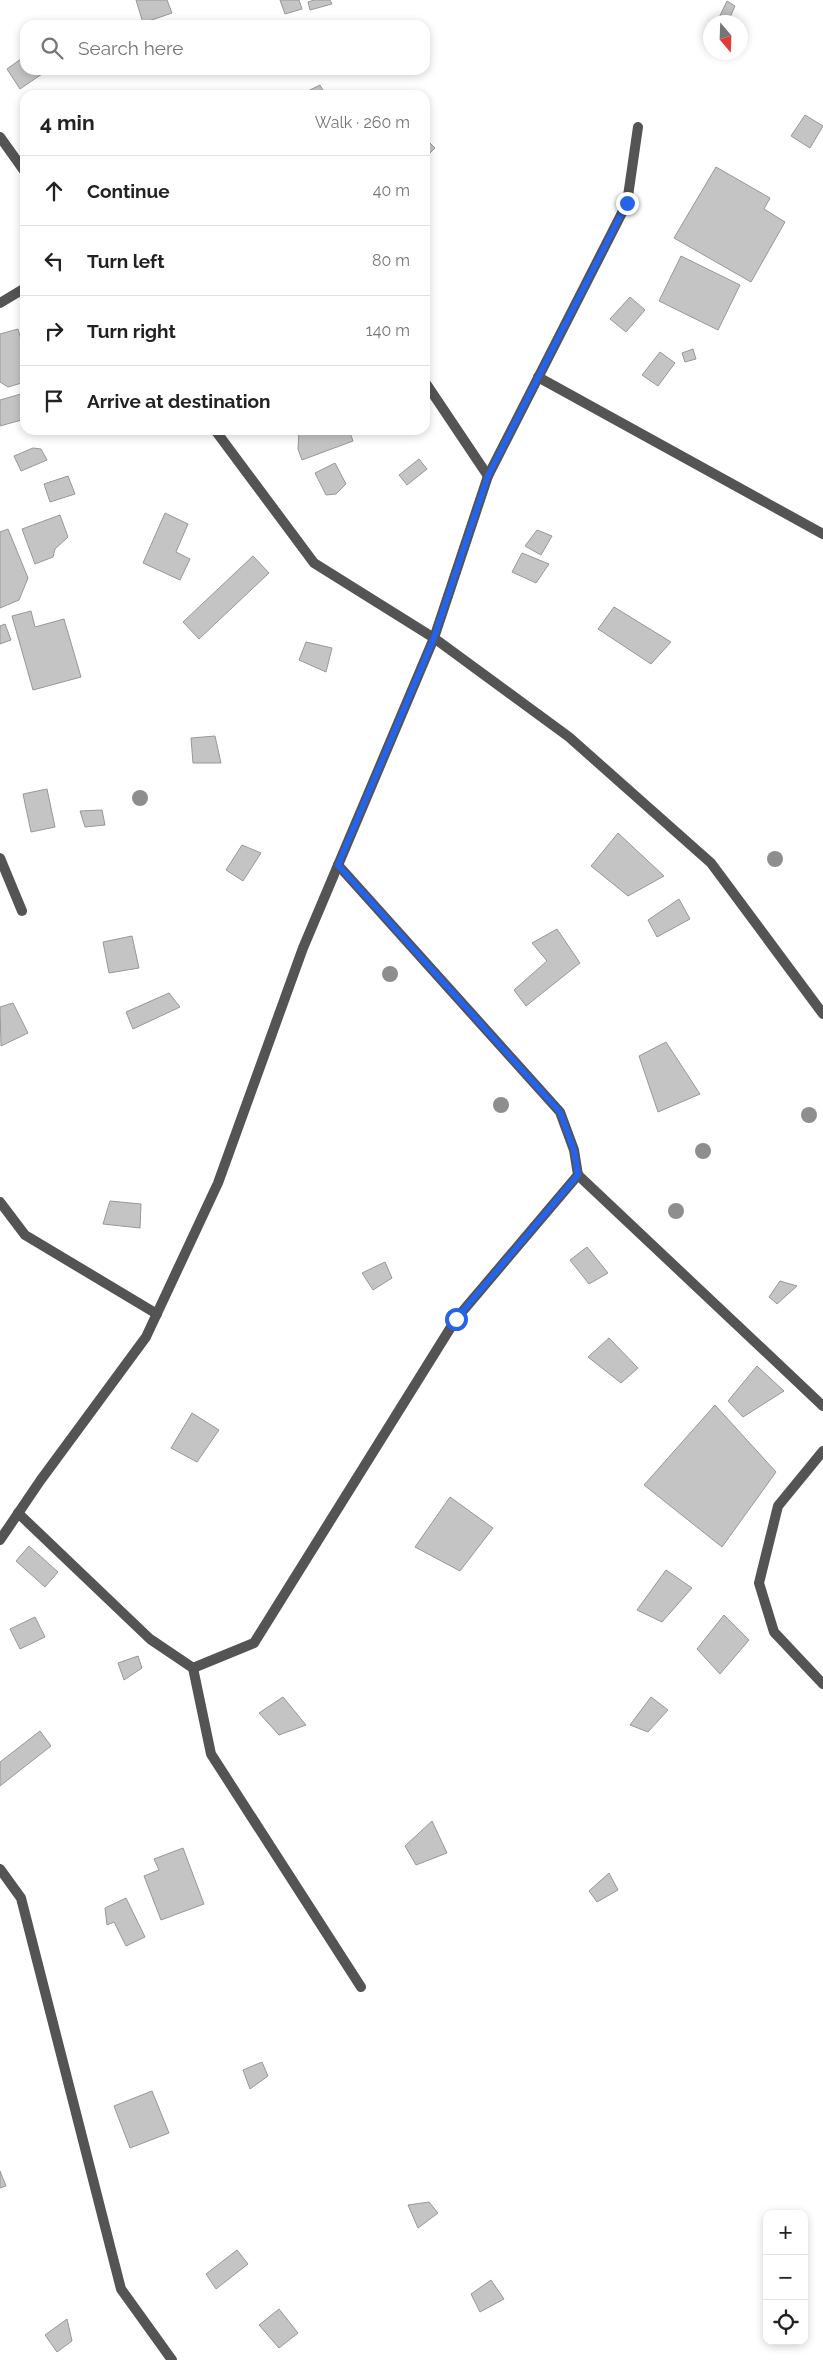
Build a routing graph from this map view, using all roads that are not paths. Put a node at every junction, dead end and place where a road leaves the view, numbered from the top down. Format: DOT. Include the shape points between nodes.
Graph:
graph roads {
  1 [pos="638,128"];
  2 [pos="0,137"];
  3 [pos="20,165"];
  4 [pos="20,291"];
  5 [pos="0,303"];
  6 [pos="538,376"];
  7 [pos="430,389"];
  8 [pos="219,435"];
  9 [pos="488,476"];
  10 [pos="823,534"];
  11 [pos="434,638"];
  12 [pos="0,858"];
  13 [pos="338,865"];
  14 [pos="22,911"];
  15 [pos="823,1014"];
  16 [pos="578,1175"];
  17 [pos="0,1202"];
  18 [pos="157,1314"];
  19 [pos="823,1406"];
  20 [pos="823,1451"];
  21 [pos="18,1513"];
  22 [pos="0,1540"];
  23 [pos="193,1668"];
  24 [pos="823,1684"];
  25 [pos="0,1869"];
  26 [pos="361,1987"];
  27 [pos="172,2360"];
  1 -- 6 [label="street" via="627,203"];
  2 -- 3 [label="street"];
  4 -- 5 [label="street"];
  6 -- 9 [label="street"];
  6 -- 10 [label="street"];
  7 -- 9 [label="street"];
  8 -- 11 [label="street" via="314,563"];
  9 -- 11 [label="street"];
  11 -- 13 [label="street"];
  11 -- 15 [label="street" via="568,737 711,863"];
  12 -- 14 [label="street"];
  13 -- 16 [label="street" via="560,1112 574,1150"];
  13 -- 18 [label="street" via="303,948 218,1184"];
  16 -- 19 [label="street"];
  16 -- 23 [label="street" via="456,1319 254,1643"];
  17 -- 18 [label="street" via="25,1235"];
  18 -- 21 [label="street" via="146,1337"];
  20 -- 24 [label="street" via="778,1506 759,1583 774,1632"];
  21 -- 22 [label="street"];
  21 -- 23 [label="street" via="150,1639"];
  23 -- 26 [label="street" via="211,1754"];
  25 -- 27 [label="street" via="21,1898 121,2289"];
}
